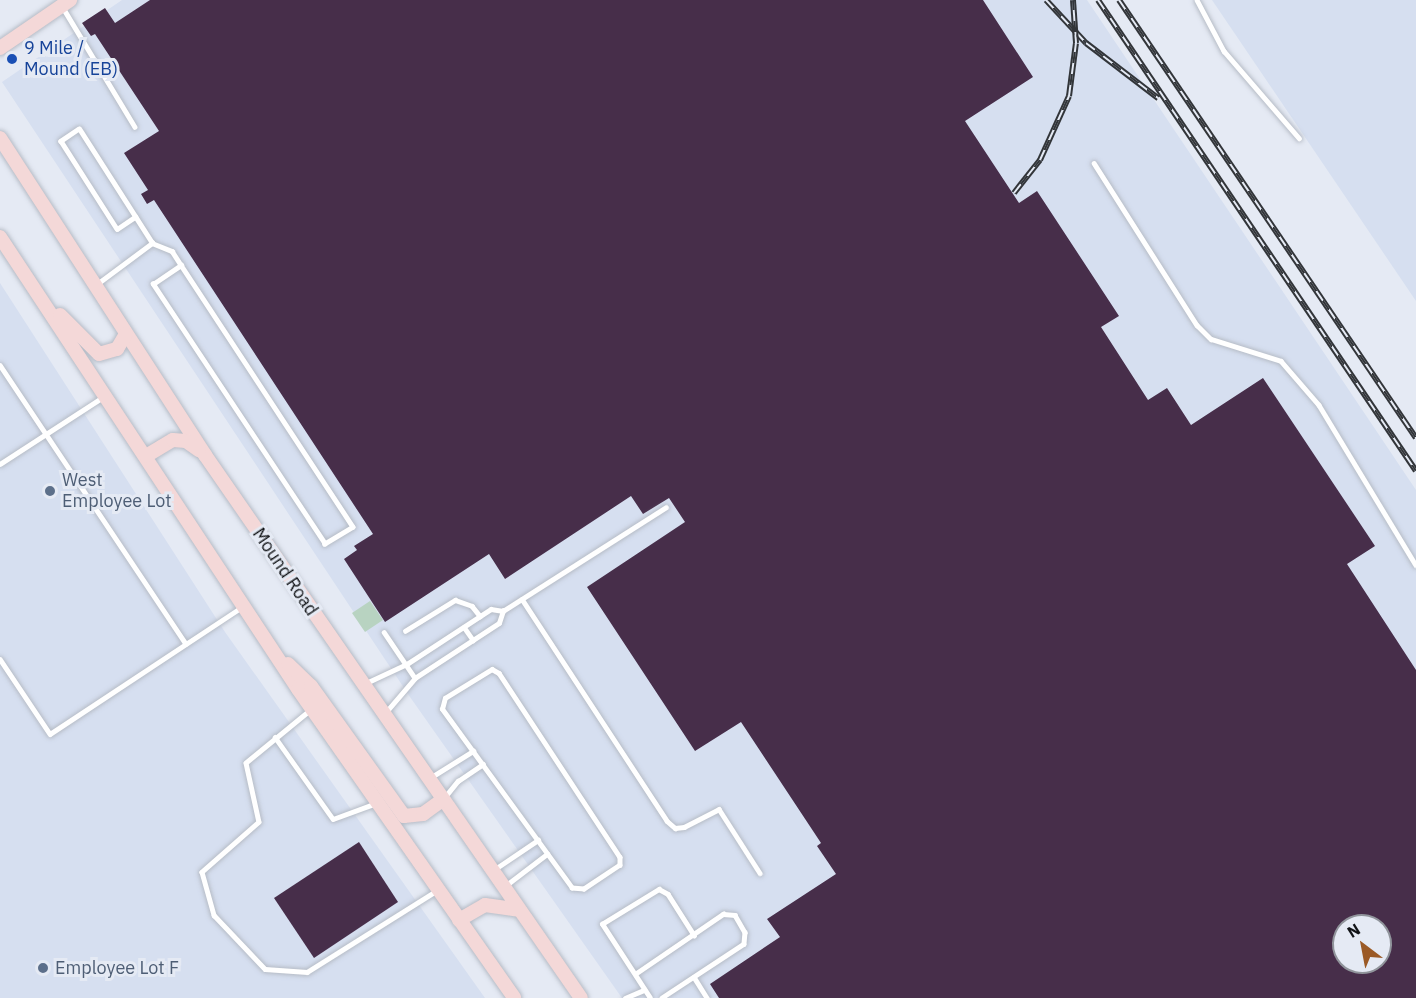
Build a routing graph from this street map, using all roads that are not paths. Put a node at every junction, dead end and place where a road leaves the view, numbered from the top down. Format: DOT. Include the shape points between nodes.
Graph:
graph roads {
  1 [pos="1197,0"];
  2 [pos="66,3"];
  3 [pos="0,48"];
  4 [pos="135,127"];
  5 [pos="0,138"];
  6 [pos="1299,138"];
  7 [pos="1094,163"];
  8 [pos="135,217"];
  9 [pos="0,237"];
  10 [pos="152,243"];
  11 [pos="181,265"];
  12 [pos="29,280"];
  13 [pos="95,285"];
  14 [pos="126,334"];
  15 [pos="0,365"];
  16 [pos="106,395"];
  17 [pos="46,434"];
  18 [pos="205,455"];
  19 [pos="146,456"];
  20 [pos="0,464"];
  21 [pos="666,507"];
  22 [pos="1416,565"];
  23 [pos="522,599"];
  24 [pos="244,606"];
  25 [pos="503,611"];
  26 [pos="480,616"];
  27 [pos="464,627"];
  28 [pos="405,631"];
  29 [pos="384,632"];
  30 [pos="473,640"];
  31 [pos="186,644"];
  32 [pos="273,651"];
  33 [pos="0,659"];
  34 [pos="406,664"];
  35 [pos="415,678"];
  36 [pos="361,685"];
  37 [pos="312,709"];
  38 [pos="383,716"];
  39 [pos="275,737"];
  40 [pos="473,751"];
  41 [pos="483,764"];
  42 [pos="427,779"];
  43 [pos="442,800"];
  44 [pos="378,802"];
  45 [pos="538,840"];
  46 [pos="547,854"];
  47 [pos="491,871"];
  48 [pos="760,873"];
  49 [pos="503,887"];
  50 [pos="438,890"];
  51 [pos="519,910"];
  52 [pos="459,920"];
  53 [pos="694,935"];
  54 [pos="634,974"];
  55 [pos="694,977"];
  56 [pos="645,990"];
  57 [pos="639,996"];
  58 [pos="514,998"];
  59 [pos="581,998"];
  60 [pos="625,998"];
  61 [pos="650,998"];
  62 [pos="662,998"];
  63 [pos="707,998"];
  1 -- 6 [label="lane" via="1224,51"];
  2 -- 3 [label="main road"];
  2 -- 4 [label="lane"];
  5 -- 13 [label="main road, Mound Road"];
  7 -- 22 [label="lane" via="1197,325 1211,339 1281,361 1319,405"];
  8 -- 8 [label="lane" via="79,129 61,141 117,229"];
  8 -- 10 [label="lane"];
  9 -- 12 [label="main road"];
  10 -- 11 [label="lane" via="172,251"];
  10 -- 13 [label="lane"];
  11 -- 11 [label="lane" via="353,526 325,544 153,284"];
  12 -- 14 [label="main road" via="95,352 104,354 117,349"];
  12 -- 16 [label="main road"];
  13 -- 14 [label="main road, Mound Road"];
  14 -- 18 [label="main road, Mound Road"];
  15 -- 17 [label="lane"];
  16 -- 17 [label="lane"];
  16 -- 19 [label="main road"];
  17 -- 20 [label="lane"];
  17 -- 31 [label="lane"];
  18 -- 19 [label="main road" via="186,441 173,440"];
  18 -- 36 [label="main road, Mound Road"];
  19 -- 24 [label="main road"];
  21 -- 23 [label="lane"];
  23 -- 25 [label="lane"];
  23 -- 48 [label="lane" via="667,821 675,828 684,827 719,809"];
  24 -- 31 [label="lane"];
  24 -- 32 [label="main road"];
  25 -- 26 [label="lane" via="491,609"];
  25 -- 30 [label="lane" via="499,623"];
  26 -- 27 [label="lane"];
  26 -- 28 [label="lane" via="472,606 455,600"];
  27 -- 30 [label="lane"];
  27 -- 34 [label="lane"];
  29 -- 34 [label="lane"];
  30 -- 35 [label="lane"];
  31 -- 33 [label="lane" via="50,734"];
  32 -- 37 [label="main road"];
  32 -- 43 [label="main road" via="311,686 404,816 423,814"];
  34 -- 35 [label="lane"];
  34 -- 36 [label="lane"];
  35 -- 38 [label="lane"];
  36 -- 38 [label="main road, Mound Road"];
  37 -- 39 [label="lane"];
  37 -- 44 [label="main road"];
  38 -- 42 [label="main road, Mound Road"];
  39 -- 44 [label="lane" via="333,819"];
  39 -- 50 [label="lane" via="246,763 259,822 202,872 214,915 246,952 265,969 307,972"];
  40 -- 41 [label="lane"];
  40 -- 42 [label="lane"];
  40 -- 46 [label="lane" via="441,705 488,670 496,669 621,861 579,891 572,888"];
  41 -- 43 [label="lane" via="458,781"];
  41 -- 45 [label="lane"];
  42 -- 43 [label="main road, Mound Road"];
  43 -- 47 [label="main road, Mound Road"];
  44 -- 50 [label="main road"];
  45 -- 46 [label="lane"];
  45 -- 47 [label="lane"];
  46 -- 49 [label="lane"];
  47 -- 49 [label="main road, Mound Road"];
  49 -- 51 [label="main road, Mound Road"];
  50 -- 52 [label="main road"];
  51 -- 52 [label="main road" via="485,904"];
  51 -- 59 [label="main road, Mound Road"];
  52 -- 58 [label="main road"];
  53 -- 54 [label="lane"];
  53 -- 54 [label="lane" via="668,894 659,889 602,924"];
  53 -- 55 [label="lane" via="730,913 739,920 746,939"];
  54 -- 56 [label="lane"];
  55 -- 62 [label="lane"];
  55 -- 63 [label="lane"];
  56 -- 57 [label="lane"];
  56 -- 61 [label="lane"];
  57 -- 60 [label="lane"];
}
